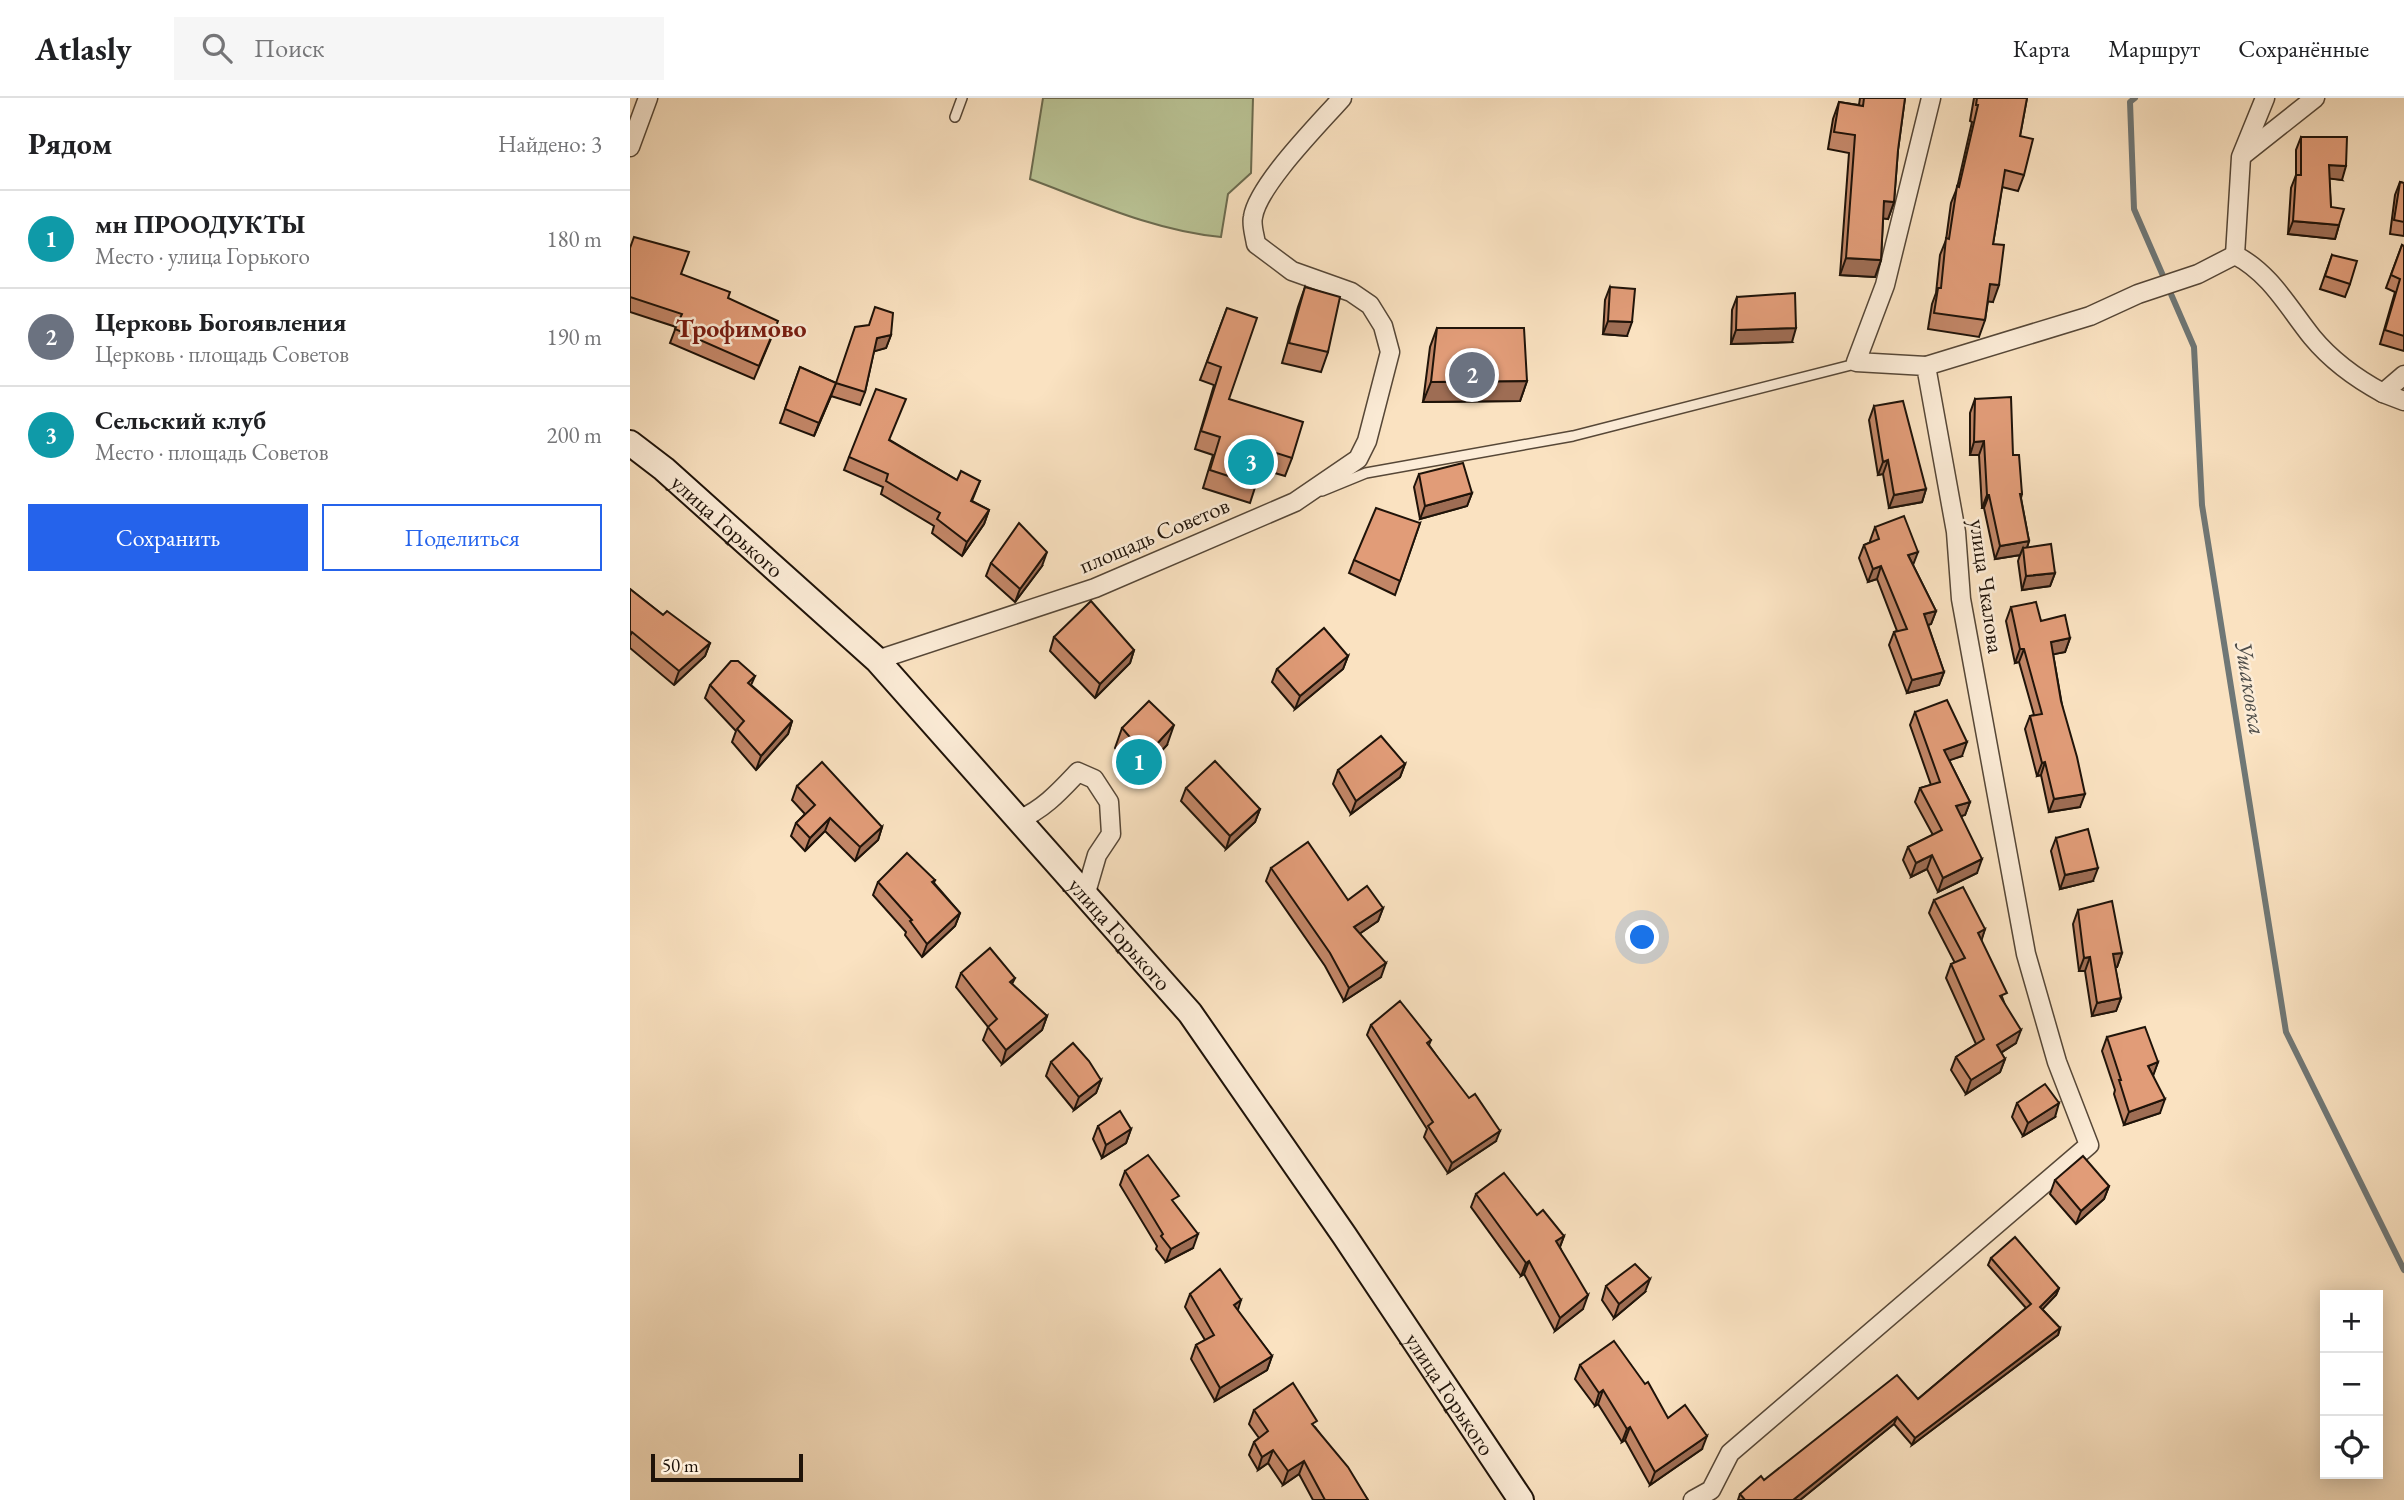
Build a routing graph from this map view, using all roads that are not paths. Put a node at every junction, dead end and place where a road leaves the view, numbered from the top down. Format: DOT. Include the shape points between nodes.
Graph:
graph roads {
  1 [pos="648,98"];
  2 [pos="962,98"];
  3 [pos="1342,98"];
  4 [pos="1931,98"];
  5 [pos="2265,98"];
  6 [pos="2315,98"];
  7 [pos="955,117"];
  8 [pos="630,147"];
  9 [pos="2241,157"];
  10 [pos="2235,255"];
  11 [pos="1856,362"];
  12 [pos="1926,366"];
  13 [pos="2404,375"];
  14 [pos="2383,393"];
  15 [pos="2404,401"];
  16 [pos="630,443"];
  17 [pos="1294,502"];
  18 [pos="877,660"];
  19 [pos="1018,820"];
  20 [pos="1085,896"];
  21 [pos="1521,1500"];
  22 [pos="1693,1500"];
  1 -- 8 [label="street"];
  2 -- 7 [label="lane"];
  3 -- 17 [label="street, площадь Советов" via="1265,191 1252,217 1256,244 1292,271 1351,292 1370,305 1383,326 1390,352 1367,442 1358,459"];
  4 -- 11 [label="street" via="1885,285"];
  5 -- 9 [label="street"];
  6 -- 9 [label="street"];
  9 -- 10 [label="street"];
  10 -- 12 [label="street" via="2090,316"];
  10 -- 14 [label="street" via="2253,264 2313,339 2358,380"];
  11 -- 12 [label="street"];
  11 -- 17 [label="lane" via="1860,363 1573,436 1366,473"];
  12 -- 22 [label="street, улица Чкалова" via="1956,532 1961,599 2026,954 2057,1062 2090,1145 1730,1453 1711,1490"];
  13 -- 14 [label="street"];
  14 -- 15 [label="street"];
  16 -- 18 [label="main road, улица Горького"];
  17 -- 18 [label="street, площадь Советов" via="1095,588"];
  18 -- 19 [label="main road, улица Горького"];
  19 -- 20 [label="main road, улица Горького"];
  19 -- 20 [label="street" via="1040,808 1079,772 1094,779 1109,802 1111,834 1097,855"];
  20 -- 21 [label="main road, улица Горького" via="1190,1013"];
}
